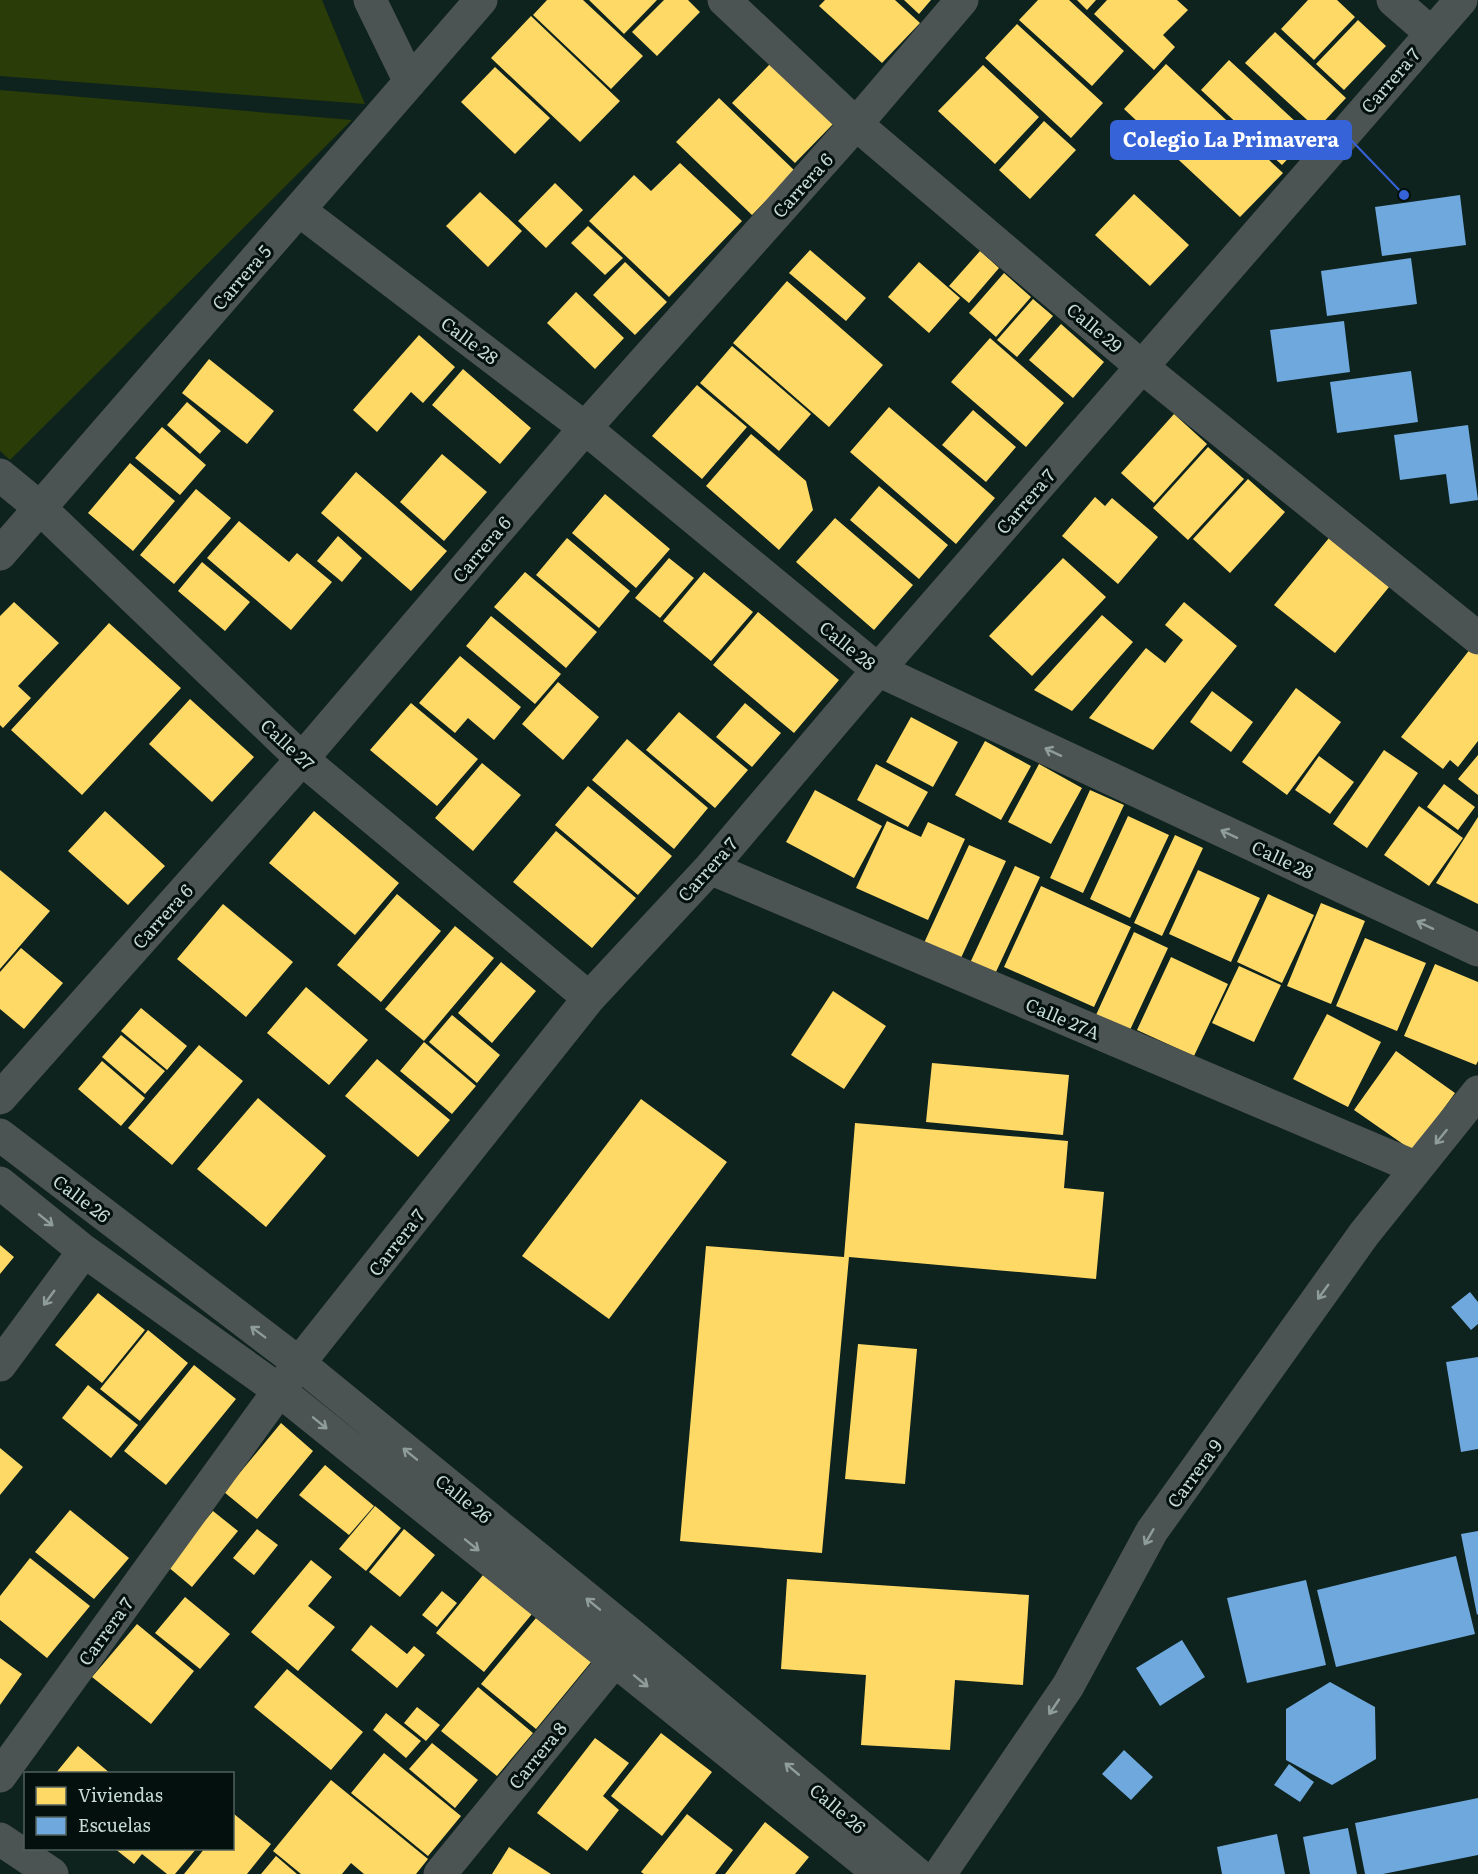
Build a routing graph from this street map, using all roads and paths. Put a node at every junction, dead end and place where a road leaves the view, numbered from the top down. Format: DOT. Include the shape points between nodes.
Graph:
graph roads {
  1 [pos="370,0"];
  2 [pos="482,0"];
  3 [pos="724,0"];
  4 [pos="962,0"];
  5 [pos="1393,0"];
  6 [pos="1461,0"];
  7 [pos="1431,33"];
  8 [pos="410,82"];
  9 [pos="856,124"];
  10 [pos="299,210"];
  11 [pos="1142,367"];
  12 [pos="585,428"];
  13 [pos="0,475"];
  14 [pos="40,508"];
  15 [pos="0,554"];
  16 [pos="1478,638"];
  17 [pos="878,670"];
  18 [pos="302,759"];
  19 [pos="710,868"];
  20 [pos="1478,950"];
  21 [pos="589,998"];
  22 [pos="1478,1092"];
  23 [pos="0,1098"];
  24 [pos="0,1135"];
  25 [pos="1417,1168"];
  26 [pos="0,1183"];
  27 [pos="84,1251"];
  28 [pos="300,1363"];
  29 [pos="0,1365"];
  30 [pos="280,1391"];
  31 [pos="624,1648"];
  32 [pos="0,1776"];
  33 [pos="0,1839"];
  34 [pos="52,1874"];
  35 [pos="440,1874"];
  36 [pos="880,1874"];
  37 [pos="917,1874"];
  38 [pos="940,1874"];
  1 -- 8 [label="street"];
  2 -- 8 [label="street, Carrera 5"];
  3 -- 9 [label="street, Calle 29"];
  4 -- 9 [label="street, Carrera 6"];
  5 -- 7 [label="street"];
  6 -- 7 [label="street, Carrera 7"];
  7 -- 11 [label="street, Carrera 7"];
  8 -- 10 [label="street, Carrera 5"];
  9 -- 11 [label="street, Calle 29"];
  9 -- 12 [label="street, Carrera 6"];
  10 -- 12 [label="street, Calle 28"];
  10 -- 14 [label="street, Carrera 5"];
  11 -- 16 [label="street, Calle 29"];
  11 -- 17 [label="street, Carrera 7"];
  12 -- 17 [label="street, Calle 28"];
  12 -- 18 [label="street, Carrera 6"];
  13 -- 14 [label="street, Calle 27"];
  14 -- 15 [label="street, Carrera 5"];
  14 -- 18 [label="street, Calle 27"];
  17 -- 19 [label="street, Carrera 7"];
  20 -- 17 [label="street, Calle 28, one-way"];
  18 -- 21 [label="street, Calle 27"];
  18 -- 23 [label="street, Carrera 6"];
  19 -- 21 [label="street, Carrera 7"];
  19 -- 25 [label="street, Calle 27A"];
  21 -- 28 [label="street, Carrera 7"];
  22 -- 25 [label="street, Carrera 9, one-way"];
  28 -- 24 [label="street, Calle 26, one-way"];
  25 -- 38 [label="street, Carrera 9, one-way" via="1364,1234 1152,1531 1068,1686"];
  26 -- 27 [label="street, Calle 26, one-way"];
  27 -- 29 [label="street, one-way"];
  27 -- 30 [label="street, Calle 26"];
  28 -- 30 [label="street, Carrera 7"];
  31 -- 28 [label="street, Calle 26, one-way"];
  30 -- 31 [label="street, Calle 26, one-way"];
  30 -- 32 [label="street, Carrera 7"];
  31 -- 35 [label="street, Carrera 8"];
  31 -- 36 [label="street, Calle 26, one-way"];
  37 -- 31 [label="street, Calle 26, one-way"];
  33 -- 34 [label="street"];
}
